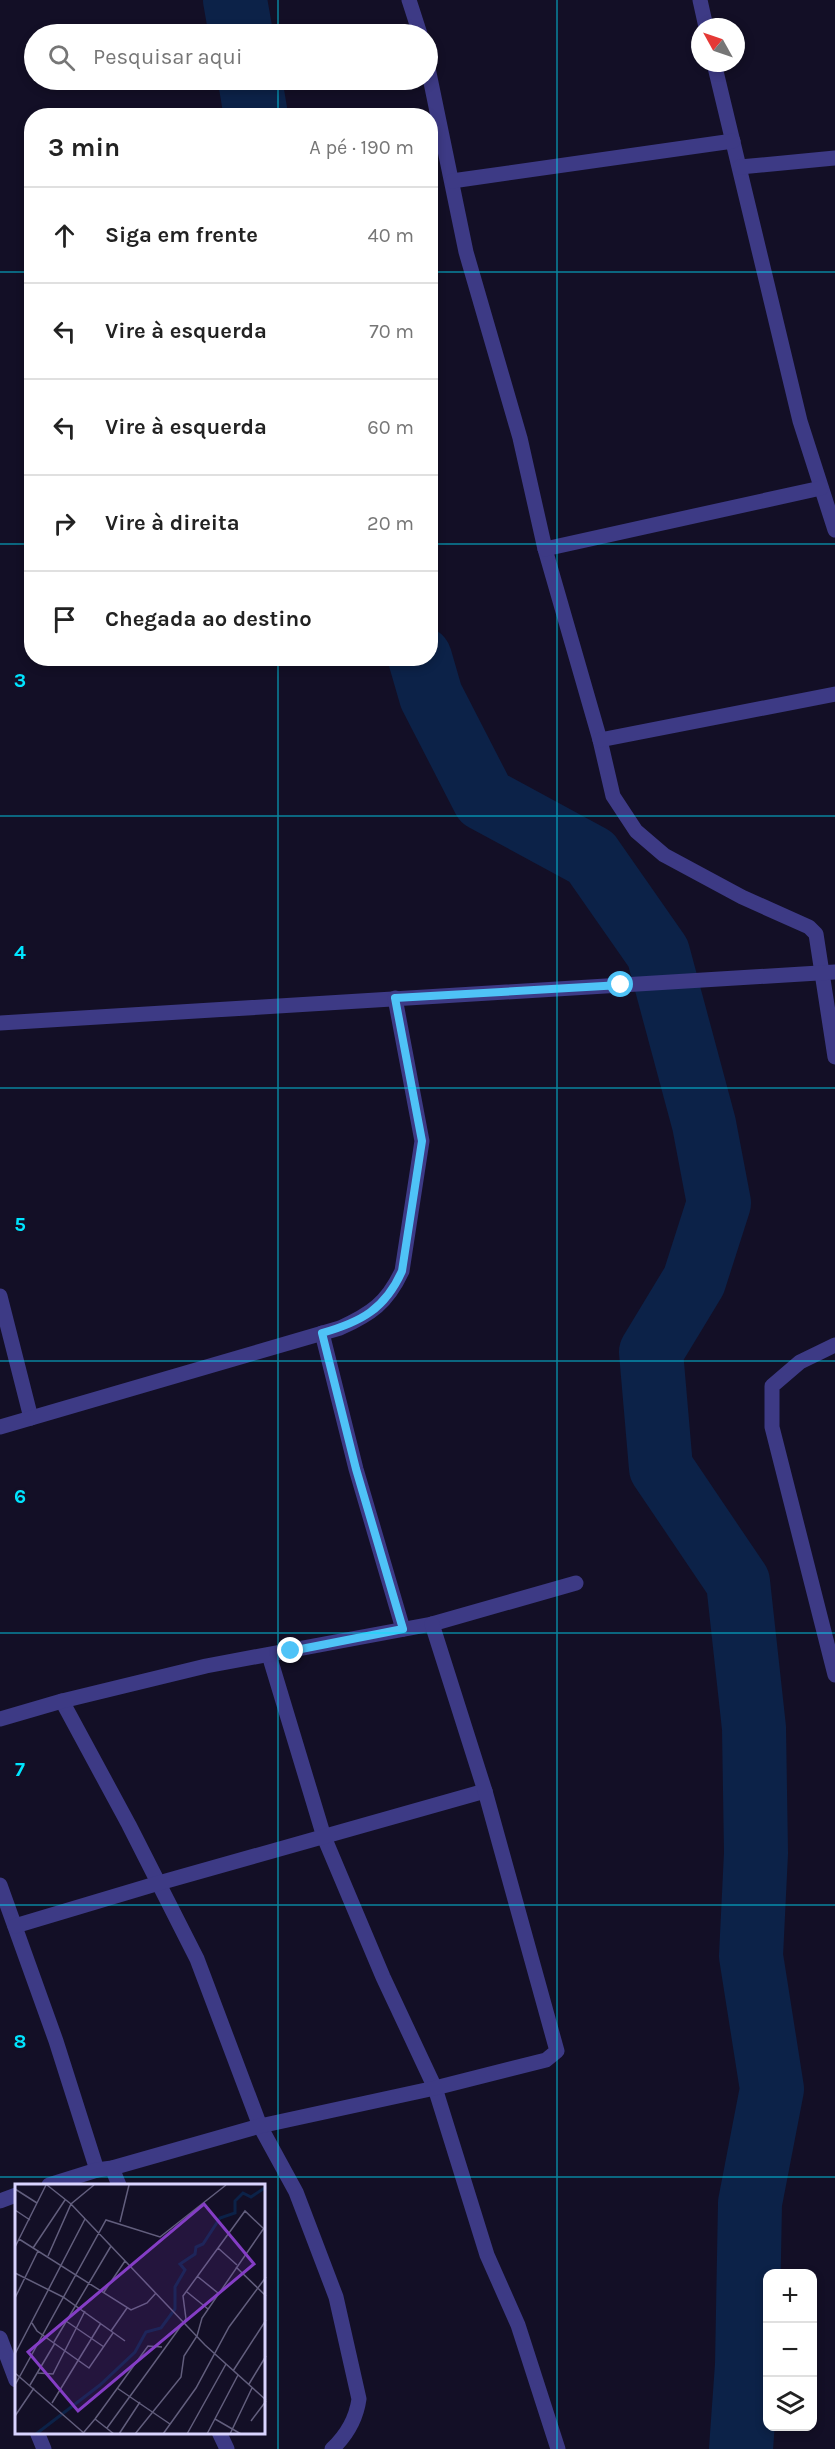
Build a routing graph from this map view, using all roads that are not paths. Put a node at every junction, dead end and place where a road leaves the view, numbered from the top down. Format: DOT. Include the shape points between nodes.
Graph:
graph roads {
  1 [pos="410,0"];
  2 [pos="699,0"];
  3 [pos="704,18"];
  4 [pos="417,24"];
  5 [pos="716,72"];
  6 [pos="433,90"];
  7 [pos="436,108"];
  8 [pos="438,115"];
  9 [pos="733,141"];
  10 [pos="835,158"];
  11 [pos="740,167"];
  12 [pos="452,181"];
  13 [pos="821,488"];
  14 [pos="835,530"];
  15 [pos="545,549"];
  16 [pos="835,694"];
  17 [pos="600,740"];
  18 [pos="828,973"];
  19 [pos="395,998"];
  20 [pos="0,1023"];
  21 [pos="835,1057"];
  22 [pos="0,1296"];
  23 [pos="322,1333"];
  24 [pos="835,1345"];
  25 [pos="31,1418"];
  26 [pos="0,1427"];
  27 [pos="576,1583"];
  28 [pos="432,1624"];
  29 [pos="403,1629"];
  30 [pos="269,1655"];
  31 [pos="835,1675"];
  32 [pos="62,1701"];
  33 [pos="0,1719"];
  34 [pos="485,1791"];
  35 [pos="324,1837"];
  36 [pos="159,1883"];
  37 [pos="0,1885"];
  38 [pos="15,1926"];
  39 [pos="435,2088"];
  40 [pos="260,2126"];
  41 [pos="105,2169"];
  42 [pos="52,2184"];
  43 [pos="118,2184"];
  44 [pos="15,2195"];
  45 [pos="0,2201"];
  46 [pos="0,2337"];
  47 [pos="15,2377"];
  48 [pos="37,2434"];
  49 [pos="219,2434"];
  50 [pos="44,2449"];
  51 [pos="226,2449"];
  52 [pos="332,2449"];
  53 [pos="558,2449"];
  1 -- 4 [label="street"];
  2 -- 3 [label="street"];
  5 -- 9 [label="street"];
  6 -- 7 [label="street"];
  8 -- 12 [label="street"];
  9 -- 11 [label="street"];
  9 -- 12 [label="street"];
  10 -- 11 [label="street"];
  11 -- 13 [label="street" via="800,421"];
  12 -- 15 [label="street" via="466,252 520,438"];
  13 -- 14 [label="street"];
  13 -- 15 [label="street"];
  15 -- 17 [label="street"];
  16 -- 17 [label="street"];
  17 -- 18 [label="street" via="613,796 636,831 663,855 808,927 816,934"];
  18 -- 19 [label="street"];
  18 -- 21 [label="street"];
  19 -- 20 [label="street"];
  19 -- 23 [label="street" via="422,1141 402,1271 383,1302 366,1317"];
  22 -- 25 [label="street"];
  23 -- 25 [label="street"];
  23 -- 29 [label="street" via="356,1469"];
  24 -- 31 [label="street" via="800,1362 772,1386 772,1427"];
  25 -- 26 [label="street"];
  27 -- 28 [label="street"];
  28 -- 29 [label="street"];
  28 -- 34 [label="street"];
  29 -- 30 [label="street"];
  30 -- 32 [label="street"];
  30 -- 35 [label="street"];
  32 -- 33 [label="street"];
  32 -- 36 [label="street"];
  34 -- 35 [label="street"];
  34 -- 39 [label="street" via="557,2051 546,2060"];
  35 -- 36 [label="street"];
  35 -- 39 [label="street"];
  36 -- 38 [label="street"];
  36 -- 40 [label="street" via="197,1959"];
  37 -- 38 [label="street"];
  38 -- 41 [label="street"];
  39 -- 40 [label="street"];
  39 -- 53 [label="street" via="487,2255 518,2325"];
  40 -- 41 [label="street"];
  40 -- 52 [label="street" via="296,2192 336,2297 359,2399 357,2416"];
  41 -- 42 [label="street"];
  41 -- 43 [label="street"];
  44 -- 45 [label="street"];
  46 -- 47 [label="street"];
  48 -- 50 [label="street"];
  49 -- 51 [label="street"];
}
